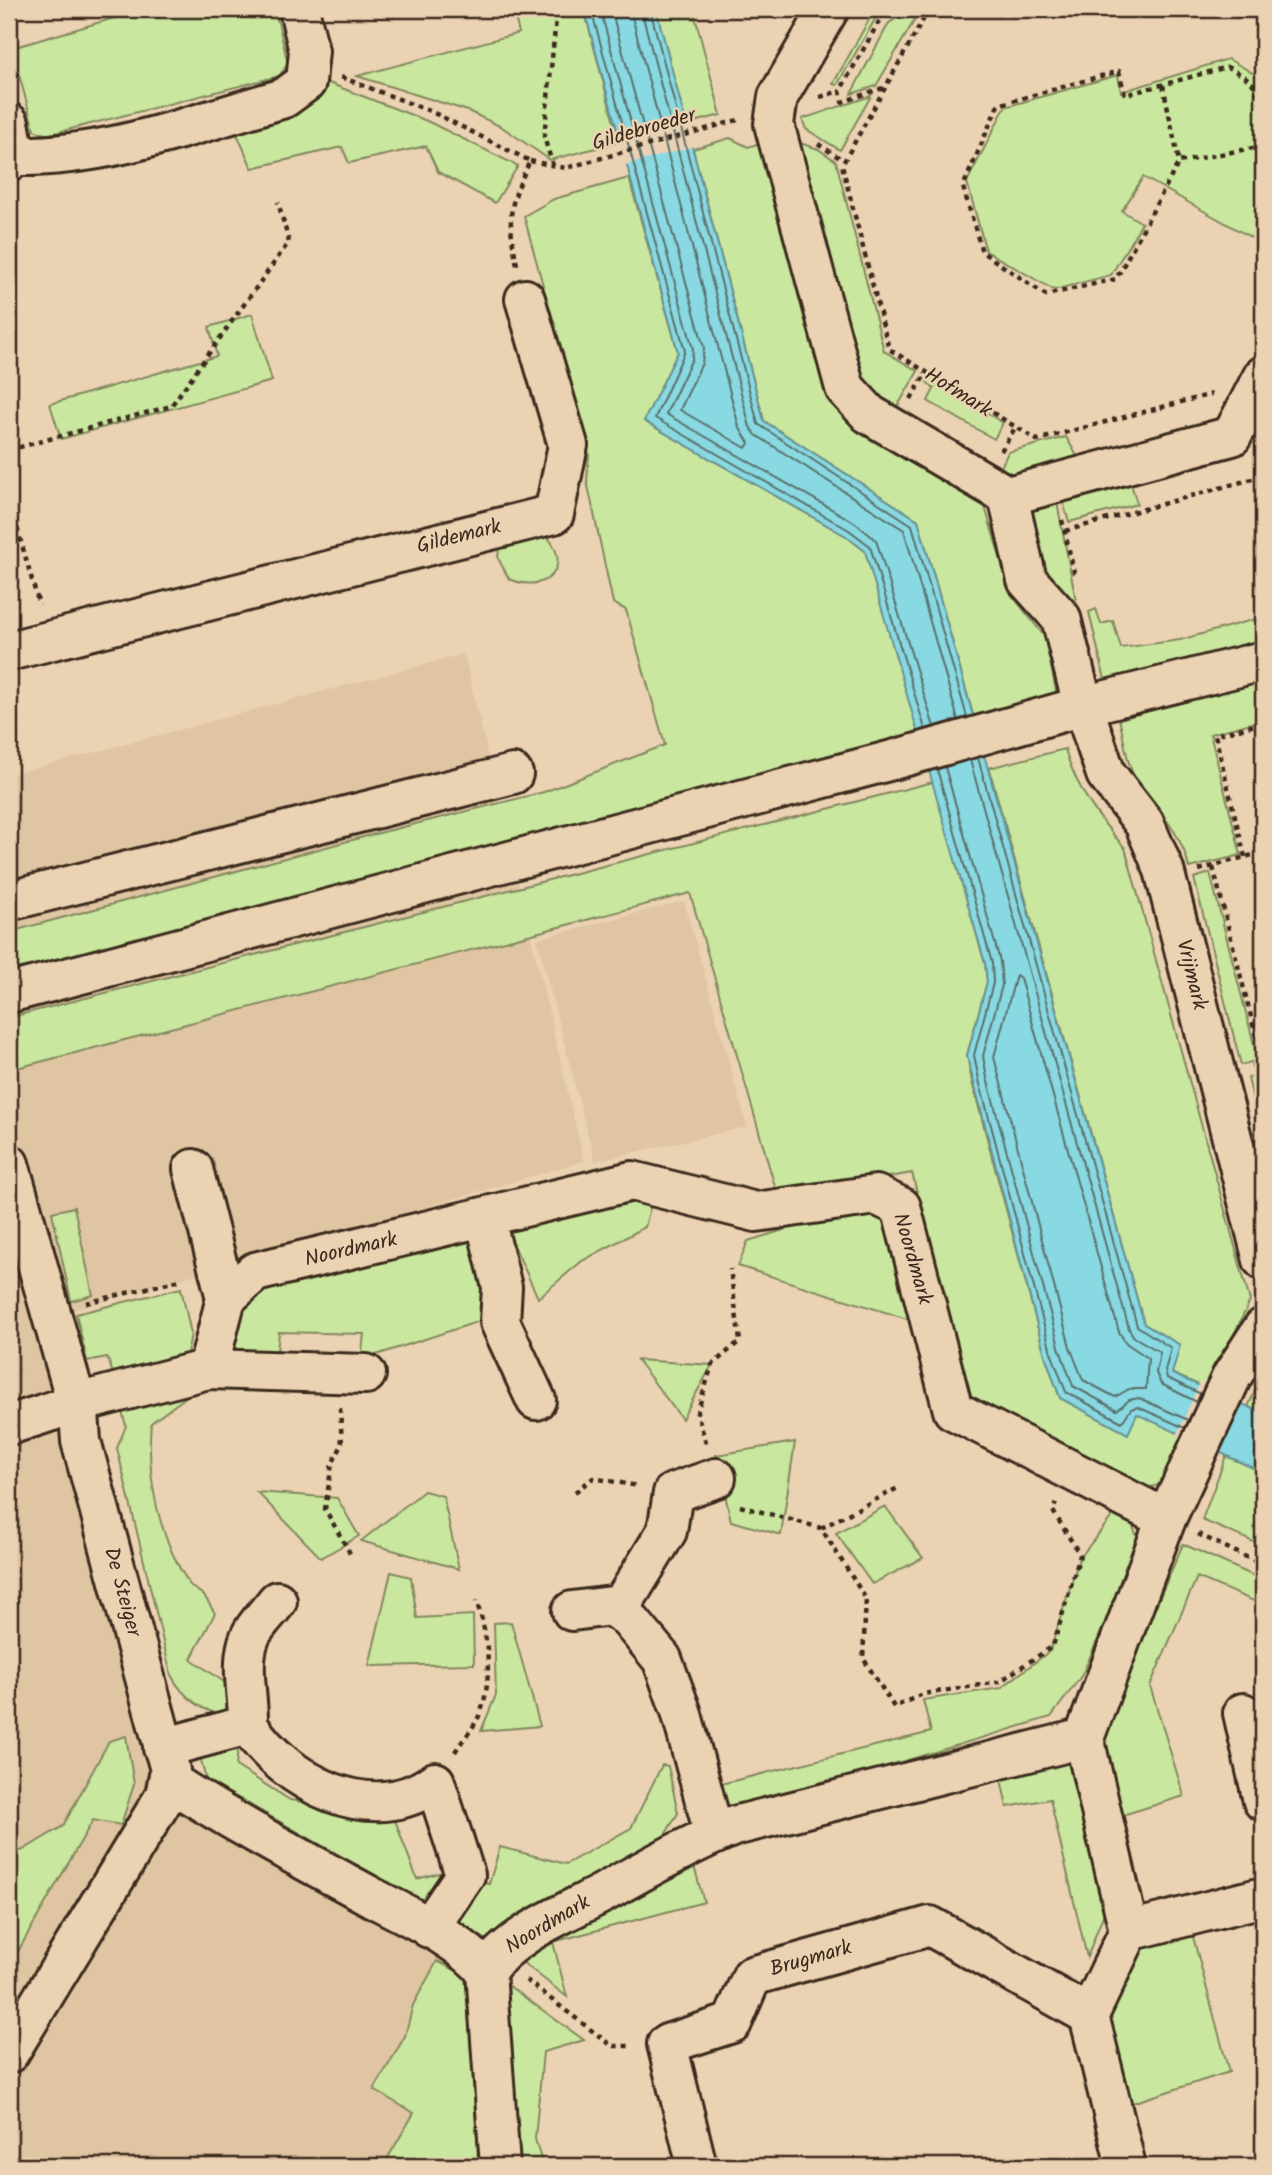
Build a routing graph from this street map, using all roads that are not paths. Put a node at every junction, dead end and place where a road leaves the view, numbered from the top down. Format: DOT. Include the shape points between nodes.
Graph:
graph roads {
  1 [pos="299,9"];
  2 [pos="829,9"];
  3 [pos="11,147"];
  4 [pos="525,299"];
  5 [pos="1260,358"];
  6 [pos="1008,496"];
  7 [pos="9,651"];
  8 [pos="1263,662"];
  9 [pos="1083,706"];
  10 [pos="513,774"];
  11 [pos="9,901"];
  12 [pos="9,993"];
  13 [pos="9,1164"];
  14 [pos="193,1169"];
  15 [pos="485,1218"];
  16 [pos="1263,1260"];
  17 [pos="226,1298"];
  18 [pos="1263,1328"];
  19 [pos="208,1369"];
  20 [pos="353,1373"];
  21 [pos="536,1400"];
  22 [pos="77,1403"];
  23 [pos="9,1425"];
  24 [pos="716,1478"];
  25 [pos="1166,1520"];
  26 [pos="277,1601"];
  27 [pos="572,1611"];
  28 [pos="618,1611"];
  29 [pos="1243,1713"];
  30 [pos="248,1725"];
  31 [pos="1084,1738"];
  32 [pos="166,1764"];
  33 [pos="1263,1801"];
  34 [pos="714,1834"];
  35 [pos="1263,1896"];
  36 [pos="429,1928"];
  37 [pos="1129,1931"];
  38 [pos="491,1964"];
  39 [pos="1089,2015"];
  40 [pos="9,2053"];
  41 [pos="500,2166"];
  42 [pos="697,2166"];
  43 [pos="1126,2166"];
  1 -- 3 [label="street" via="309,51 306,82 284,98 115,146 52,157"];
  2 -- 6 [label="street" via="778,97 774,124 845,388 869,414"];
  4 -- 7 [label="street, Gildemark" via="568,445 554,514"];
  5 -- 6 [label="street" via="1232,436"];
  6 -- 9 [label="street" via="1027,580 1061,618"];
  8 -- 9 [label="street"];
  9 -- 12 [label="street"];
  9 -- 16 [label="street, Vrijmark" via="1106,774 1143,823 1164,870"];
  10 -- 11 [label="street"];
  13 -- 22 [label="street, De Steiger"];
  14 -- 17 [label="street"];
  15 -- 17 [label="street, Noordmark" via="256,1272"];
  15 -- 21 [label="street" via="502,1287 500,1322"];
  15 -- 25 [label="street, Noordmark" via="632,1181 756,1212 876,1195 901,1206 953,1410"];
  17 -- 19 [label="street"];
  18 -- 25 [label="street" via="1232,1376"];
  19 -- 20 [label="street"];
  19 -- 22 [label="street"];
  22 -- 23 [label="street"];
  22 -- 32 [label="street, De Steiger" via="81,1441"];
  24 -- 28 [label="street" via="673,1493 667,1531"];
  25 -- 31 [label="street"];
  26 -- 30 [label="street" via="250,1637 244,1670"];
  27 -- 28 [label="street" via="612,1606"];
  28 -- 34 [label="street" via="662,1659"];
  29 -- 33 [label="street"];
  30 -- 32 [label="street"];
  30 -- 36 [label="street" via="260,1743 293,1772 314,1787 340,1795 404,1799 435,1782 466,1875"];
  31 -- 34 [label="street, Noordmark"];
  31 -- 37 [label="street"];
  32 -- 36 [label="street" via="221,1814"];
  32 -- 40 [label="street" via="166,1797"];
  34 -- 38 [label="street, Noordmark" via="536,1929"];
  35 -- 37 [label="street"];
  36 -- 38 [label="street"];
  37 -- 39 [label="street"];
  38 -- 41 [label="street, Noordmark"];
  39 -- 42 [label="street, Brugmark" via="930,1926 752,1976 732,2023 667,2044"];
  39 -- 43 [label="street"];
}
